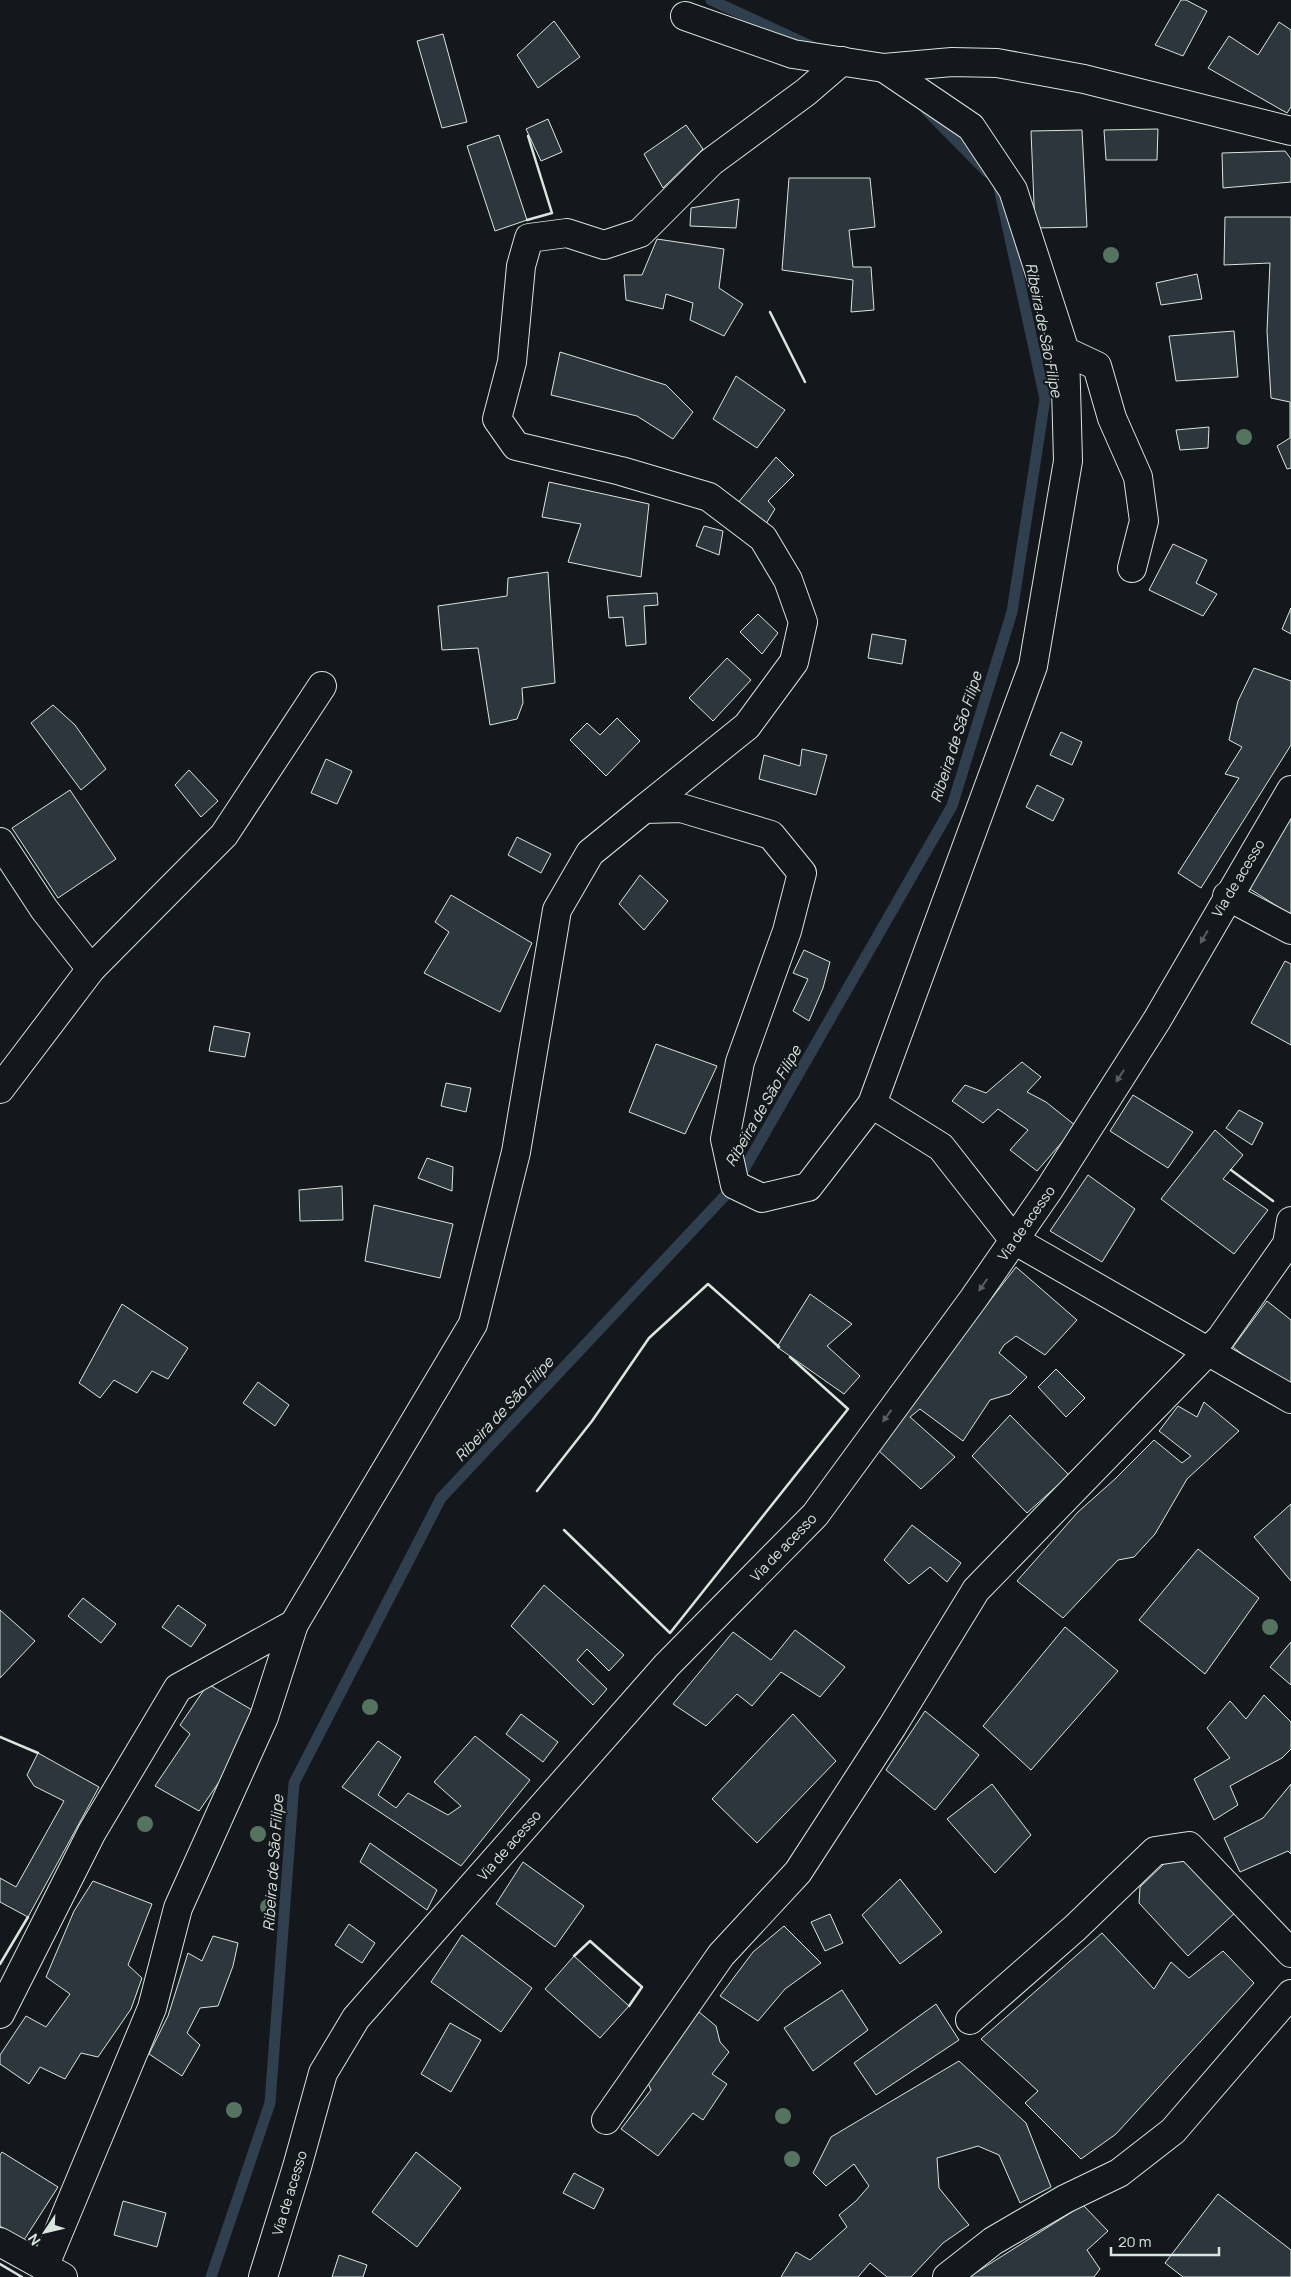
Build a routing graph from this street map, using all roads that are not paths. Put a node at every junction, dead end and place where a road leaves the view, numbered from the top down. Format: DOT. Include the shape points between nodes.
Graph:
graph roads {
  1 [pos="685,16"];
  2 [pos="842,61"];
  3 [pos="884,68"];
  4 [pos="1291,131"];
  5 [pos="1065,350"];
  6 [pos="1132,568"];
  7 [pos="322,686"];
  8 [pos="1291,790"];
  9 [pos="644,809"];
  10 [pos="0,842"];
  11 [pos="1227,896"];
  12 [pos="1291,930"];
  13 [pos="90,969"];
  14 [pos="0,1090"];
  15 [pos="872,1104"];
  16 [pos="1291,1221"];
  17 [pos="1014,1240"];
  18 [pos="1206,1352"];
  19 [pos="1291,1400"];
  20 [pos="294,1624"];
  21 [pos="1291,1953"];
  22 [pos="1291,1994"];
  23 [pos="0,2014"];
  24 [pos="970,2020"];
  25 [pos="606,2120"];
  26 [pos="0,2242"];
  27 [pos="53,2272"];
  28 [pos="263,2277"];
  29 [pos="947,2277"];
  1 -- 2 [label="street" via="793,54"];
  2 -- 3 [label="street"];
  2 -- 9 [label="street" via="712,162 640,233 604,245 567,233 529,238 521,266 512,362 497,419 516,446 621,470 709,496 763,538 788,580 803,622 794,662 747,726"];
  3 -- 4 [label="street" via="952,62 997,63 1084,79"];
  3 -- 5 [label="street" via="971,127 1014,190"];
  5 -- 6 [label="street" via="1098,366 1112,418 1138,477 1144,521"];
  5 -- 15 [label="street" via="1068,461 1033,666"];
  7 -- 13 [label="street" via="224,835"];
  8 -- 11 [label="street, Via de acesso"];
  9 -- 15 [label="street" via="681,808 771,835 802,874 787,931 740,1062 725,1139 735,1185 762,1198 808,1188"];
  9 -- 20 [label="street" via="590,853 557,910 516,1152 473,1324"];
  10 -- 13 [label="street" via="44,909"];
  11 -- 12 [label="street"];
  11 -- 17 [label="street, Via de acesso, one-way" via="1157,1020"];
  13 -- 14 [label="street"];
  15 -- 17 [label="street" via="941,1147"];
  16 -- 18 [label="street" via="1287,1244 1221,1338"];
  17 -- 18 [label="street"];
  17 -- 28 [label="street, Via de acesso, one-way" via="815,1515 667,1665 356,2018 322,2073"];
  18 -- 19 [label="street"];
  18 -- 25 [label="street" via="976,1590 798,1872 720,1955"];
  20 -- 23 [label="street" via="178,1688 92,1832"];
  20 -- 27 [label="street" via="264,1717 178,1908 152,2008"];
  21 -- 24 [label="street" via="1189,1846 1155,1851 1075,1928"];
  22 -- 29 [label="street" via="1173,2131 1119,2173 1065,2199 993,2241"];
  26 -- 27 [label="street"];
}
